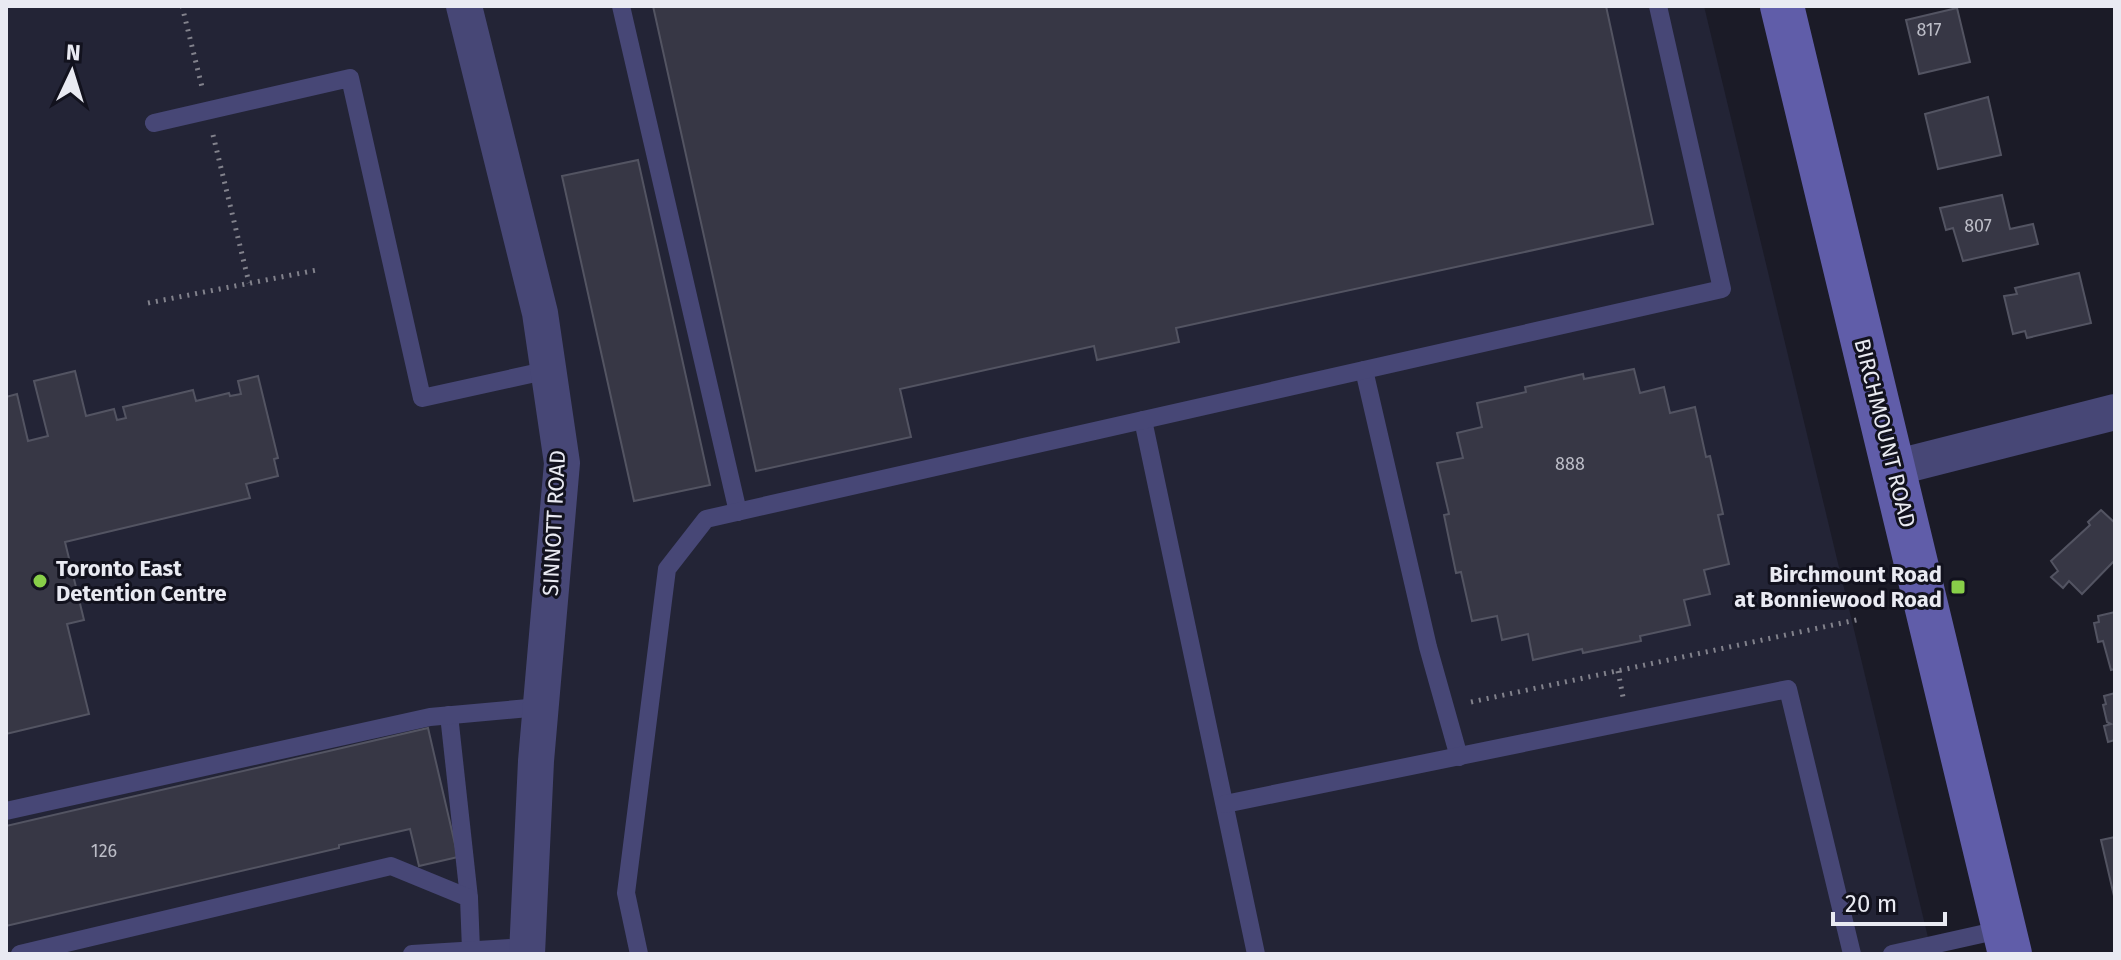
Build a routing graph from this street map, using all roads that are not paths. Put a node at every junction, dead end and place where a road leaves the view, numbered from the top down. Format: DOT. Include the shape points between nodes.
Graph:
graph roads {
  1 [pos="464,6"];
  2 [pos="621,6"];
  3 [pos="1658,6"];
  4 [pos="1782,6"];
  5 [pos="154,123"];
  6 [pos="549,370"];
  7 [pos="1364,370"];
  8 [pos="2115,412"];
  9 [pos="1143,420"];
  10 [pos="1894,468"];
  11 [pos="738,512"];
  12 [pos="540,707"];
  13 [pos="449,715"];
  14 [pos="1459,757"];
  15 [pos="1225,804"];
  16 [pos="6,811"];
  17 [pos="469,898"];
  18 [pos="2007,942"];
  19 [pos="471,950"];
  20 [pos="527,950"];
  21 [pos="20,954"];
  22 [pos="412,954"];
  23 [pos="639,954"];
  24 [pos="1256,954"];
  25 [pos="1852,954"];
  26 [pos="1892,954"];
  1 -- 6 [label="street, SINNOTT ROAD" via="540,313"];
  2 -- 11 [label="lane"];
  3 -- 7 [label="lane" via="1722,289"];
  4 -- 10 [label="main road, BIRCHMOUNT ROAD"];
  5 -- 6 [label="lane" via="350,78 422,398"];
  6 -- 12 [label="street, SINNOTT ROAD" via="562,463"];
  7 -- 9 [label="lane"];
  7 -- 14 [label="lane"];
  8 -- 10 [label="street"];
  9 -- 11 [label="lane"];
  9 -- 15 [label="lane"];
  10 -- 18 [label="main road, BIRCHMOUNT ROAD"];
  11 -- 23 [label="lane" via="706,519 667,569 626,893"];
  12 -- 13 [label="lane"];
  12 -- 20 [label="street, SINNOTT ROAD"];
  13 -- 16 [label="lane"];
  13 -- 17 [label="lane"];
  14 -- 15 [label="lane"];
  14 -- 25 [label="lane" via="1788,689"];
  15 -- 24 [label="lane"];
  17 -- 19 [label="lane"];
  17 -- 21 [label="lane" via="391,866"];
  18 -- 26 [label="lane"];
  19 -- 20 [label="lane"];
  19 -- 22 [label="lane"];
}
